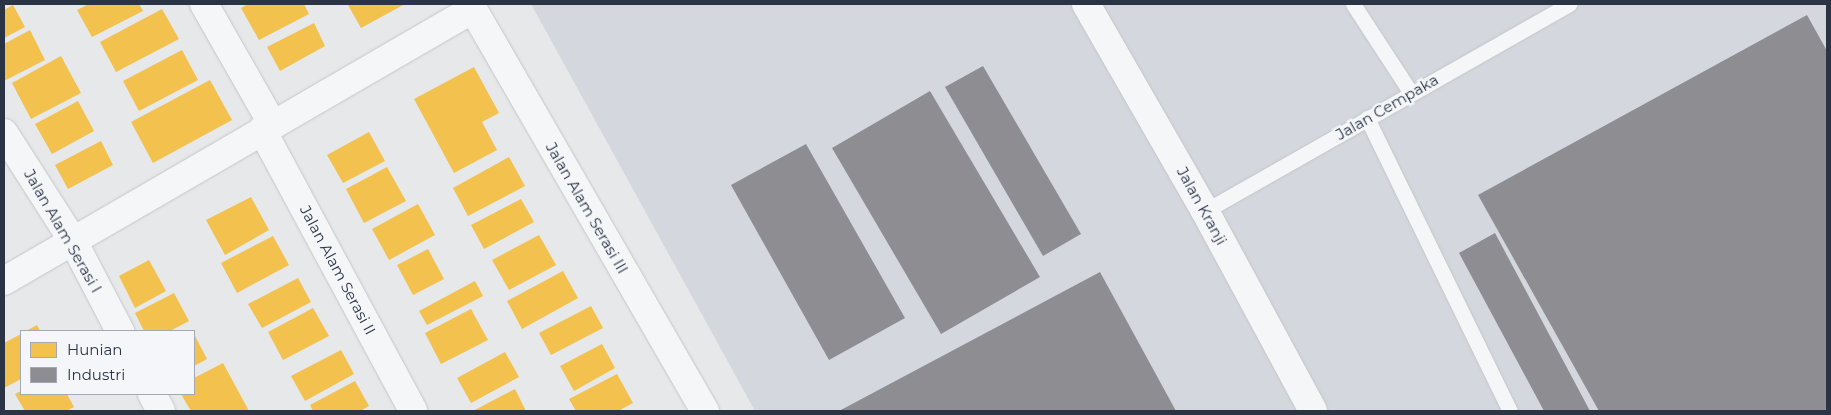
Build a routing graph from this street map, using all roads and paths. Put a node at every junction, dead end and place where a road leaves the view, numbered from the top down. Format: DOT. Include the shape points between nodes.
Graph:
graph roads {
  1 [pos="204,4"];
  2 [pos="1086,4"];
  3 [pos="1353,4"];
  4 [pos="1569,4"];
  5 [pos="471,6"];
  6 [pos="1411,93"];
  7 [pos="1367,118"];
  8 [pos="267,128"];
  9 [pos="4,133"];
  10 [pos="1206,211"];
  11 [pos="73,241"];
  12 [pos="4,281"];
  13 [pos="119,330"];
  14 [pos="153,395"];
  15 [pos="161,411"];
  16 [pos="413,411"];
  17 [pos="705,411"];
  18 [pos="1313,411"];
  19 [pos="1510,411"];
  1 -- 8 [label="street, Jalan Alam Serasi II"];
  2 -- 10 [label="street, Jalan Kranji"];
  3 -- 6 [label="lane"];
  4 -- 6 [label="lane, Jalan Cempaka"];
  5 -- 8 [label="street"];
  5 -- 17 [label="street, Jalan Alam Serasi III"];
  6 -- 7 [label="lane, Jalan Cempaka"];
  7 -- 10 [label="lane, Jalan Cempaka"];
  7 -- 19 [label="lane"];
  8 -- 11 [label="street"];
  8 -- 16 [label="street, Jalan Alam Serasi II"];
  9 -- 11 [label="street, Jalan Alam Serasi I"];
  10 -- 18 [label="street, Jalan Kranji"];
  11 -- 12 [label="street"];
  11 -- 13 [label="street, Jalan Alam Serasi I"];
  14 -- 15 [label="street"];
}
